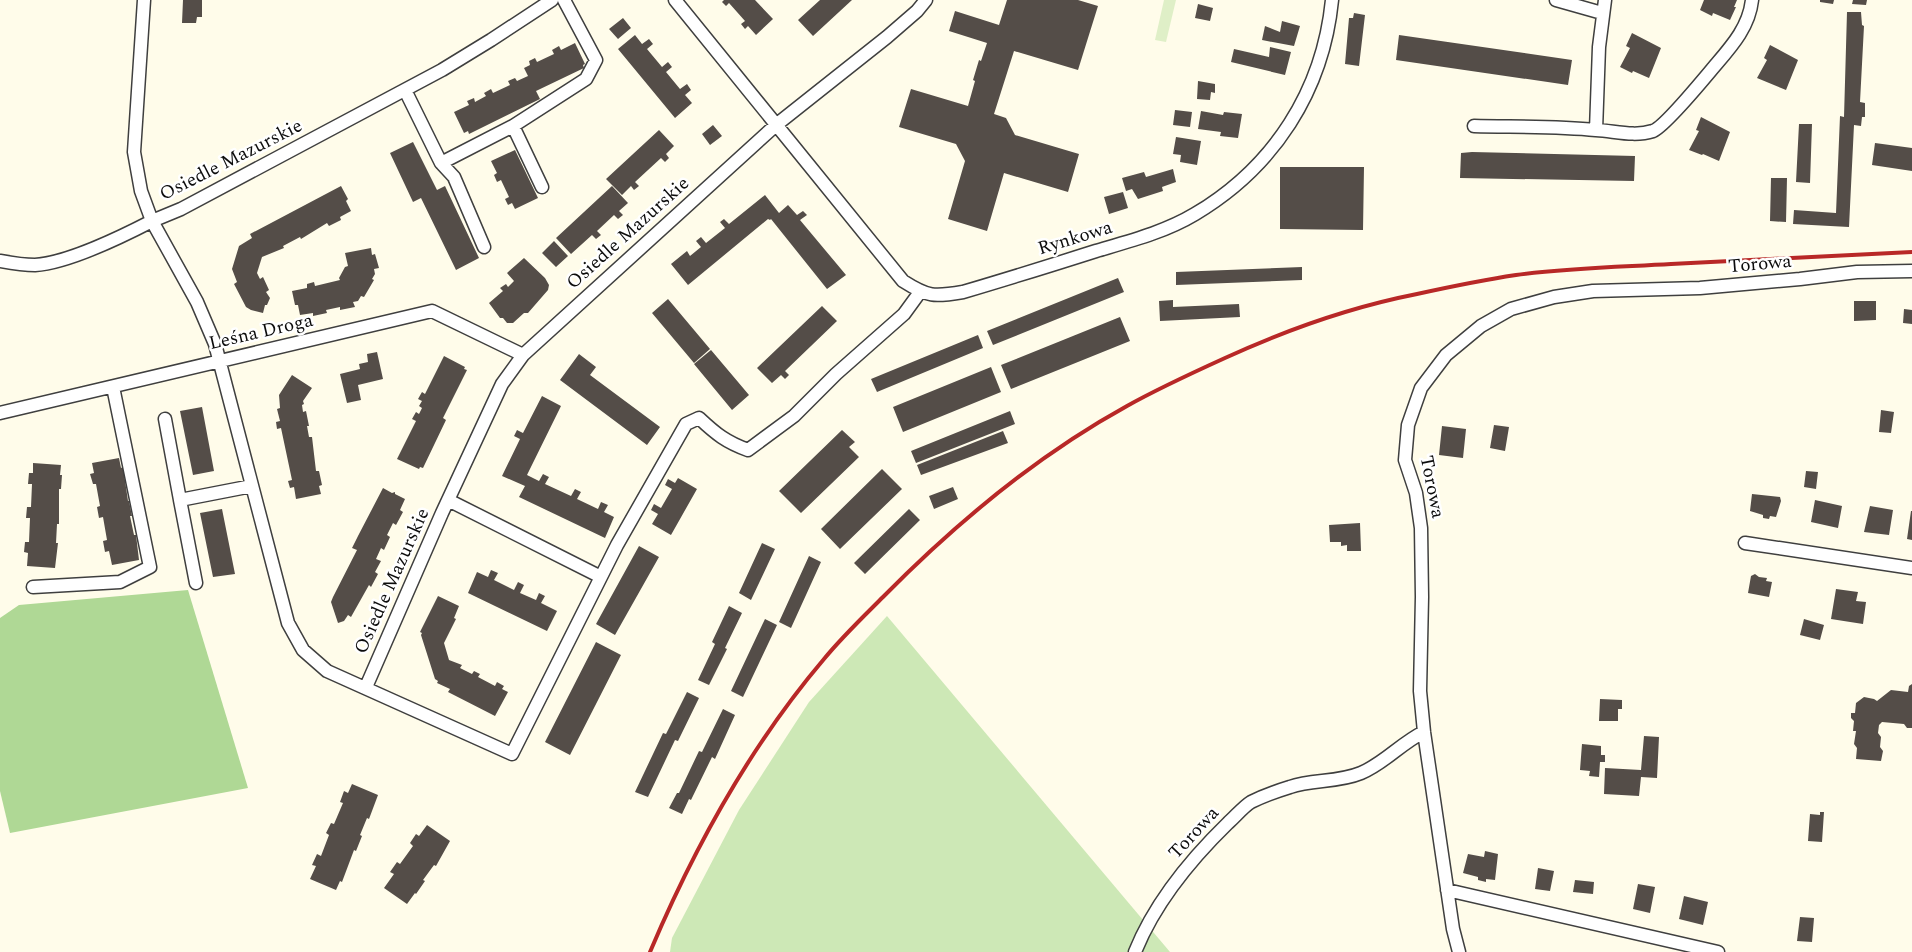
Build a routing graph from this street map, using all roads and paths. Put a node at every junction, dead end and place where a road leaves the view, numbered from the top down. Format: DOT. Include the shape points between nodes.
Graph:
graph roads {
  1 [pos="144,0"];
  2 [pos="552,0"];
  3 [pos="564,0"];
  4 [pos="675,0"];
  5 [pos="926,0"];
  6 [pos="1332,0"];
  7 [pos="1556,0"];
  8 [pos="1605,0"];
  9 [pos="1752,0"];
  10 [pos="1602,13"];
  11 [pos="405,90"];
  12 [pos="776,125"];
  13 [pos="513,126"];
  14 [pos="1474,126"];
  15 [pos="1596,130"];
  16 [pos="441,163"];
  17 [pos="542,187"];
  18 [pos="152,221"];
  19 [pos="484,247"];
  20 [pos="0,262"];
  21 [pos="1912,271"];
  22 [pos="920,292"];
  23 [pos="523,355"];
  24 [pos="220,361"];
  25 [pos="113,387"];
  26 [pos="0,413"];
  27 [pos="165,420"];
  28 [pos="252,486"];
  29 [pos="180,500"];
  30 [pos="448,500"];
  31 [pos="1745,543"];
  32 [pos="1912,568"];
  33 [pos="601,577"];
  34 [pos="196,583"];
  35 [pos="33,587"];
  36 [pos="366,687"];
  37 [pos="1424,732"];
  38 [pos="1448,890"];
  39 [pos="1135,952"];
  40 [pos="1460,952"];
  41 [pos="1718,952"];
  1 -- 18 [label="street" via="134,152 141,191"];
  2 -- 11 [label="street, Osiedle Mazurskie"];
  3 -- 13 [label="street" via="596,60 586,79"];
  4 -- 12 [label="street, Rynkowa"];
  5 -- 12 [label="street, Osiedle Mazurskie" via="887,38"];
  6 -- 22 [label="street, Rynkowa" via="1329,27 1316,75 1296,114 1250,173 1221,197 1194,215 1157,232 963,292 939,296"];
  7 -- 10 [label="street"];
  8 -- 10 [label="street"];
  9 -- 15 [label="street" via="1744,28 1730,48 1675,112 1654,131 1627,134"];
  10 -- 15 [label="street"];
  11 -- 16 [label="street"];
  11 -- 18 [label="street, Osiedle Mazurskie" via="181,209"];
  12 -- 22 [label="street, Rynkowa" via="903,281"];
  12 -- 23 [label="street, Osiedle Mazurskie"];
  13 -- 16 [label="street"];
  13 -- 17 [label="street"];
  14 -- 15 [label="street"];
  16 -- 19 [label="street" via="454,178"];
  18 -- 20 [label="street" via="56,261 35,265"];
  18 -- 24 [label="street, Osiedle Mazurskie" via="197,302"];
  21 -- 37 [label="street, Torowa" via="1857,272 1700,288 1594,291 1554,297 1511,309 1481,326 1446,355 1421,388 1408,425 1405,460 1416,493 1421,528 1420,691"];
  22 -- 33 [label="street, Osiedle Mazurskie" via="904,314 794,416 748,450 715,434 700,418 686,424"];
  23 -- 24 [label="street, Leśna Droga" via="432,311"];
  23 -- 30 [label="street, Osiedle Mazurskie" via="502,384"];
  24 -- 25 [label="street, Leśna Droga"];
  24 -- 28 [label="street, Osiedle Mazurskie"];
  25 -- 26 [label="street, Leśna Droga"];
  25 -- 35 [label="street" via="150,567 120,582"];
  27 -- 29 [label="street"];
  28 -- 29 [label="street"];
  28 -- 36 [label="street, Osiedle Mazurskie" via="288,623 303,650 328,670"];
  29 -- 34 [label="street"];
  30 -- 33 [label="street"];
  30 -- 36 [label="street, Osiedle Mazurskie"];
  31 -- 32 [label="street"];
  33 -- 36 [label="street, Osiedle Mazurskie" via="512,754"];
  37 -- 38 [label="street"];
  37 -- 39 [label="street, Torowa" via="1361,773 1335,781 1291,786 1249,803 1209,842 1161,902"];
  38 -- 40 [label="street" via="1453,929"];
  38 -- 41 [label="street"];
}
